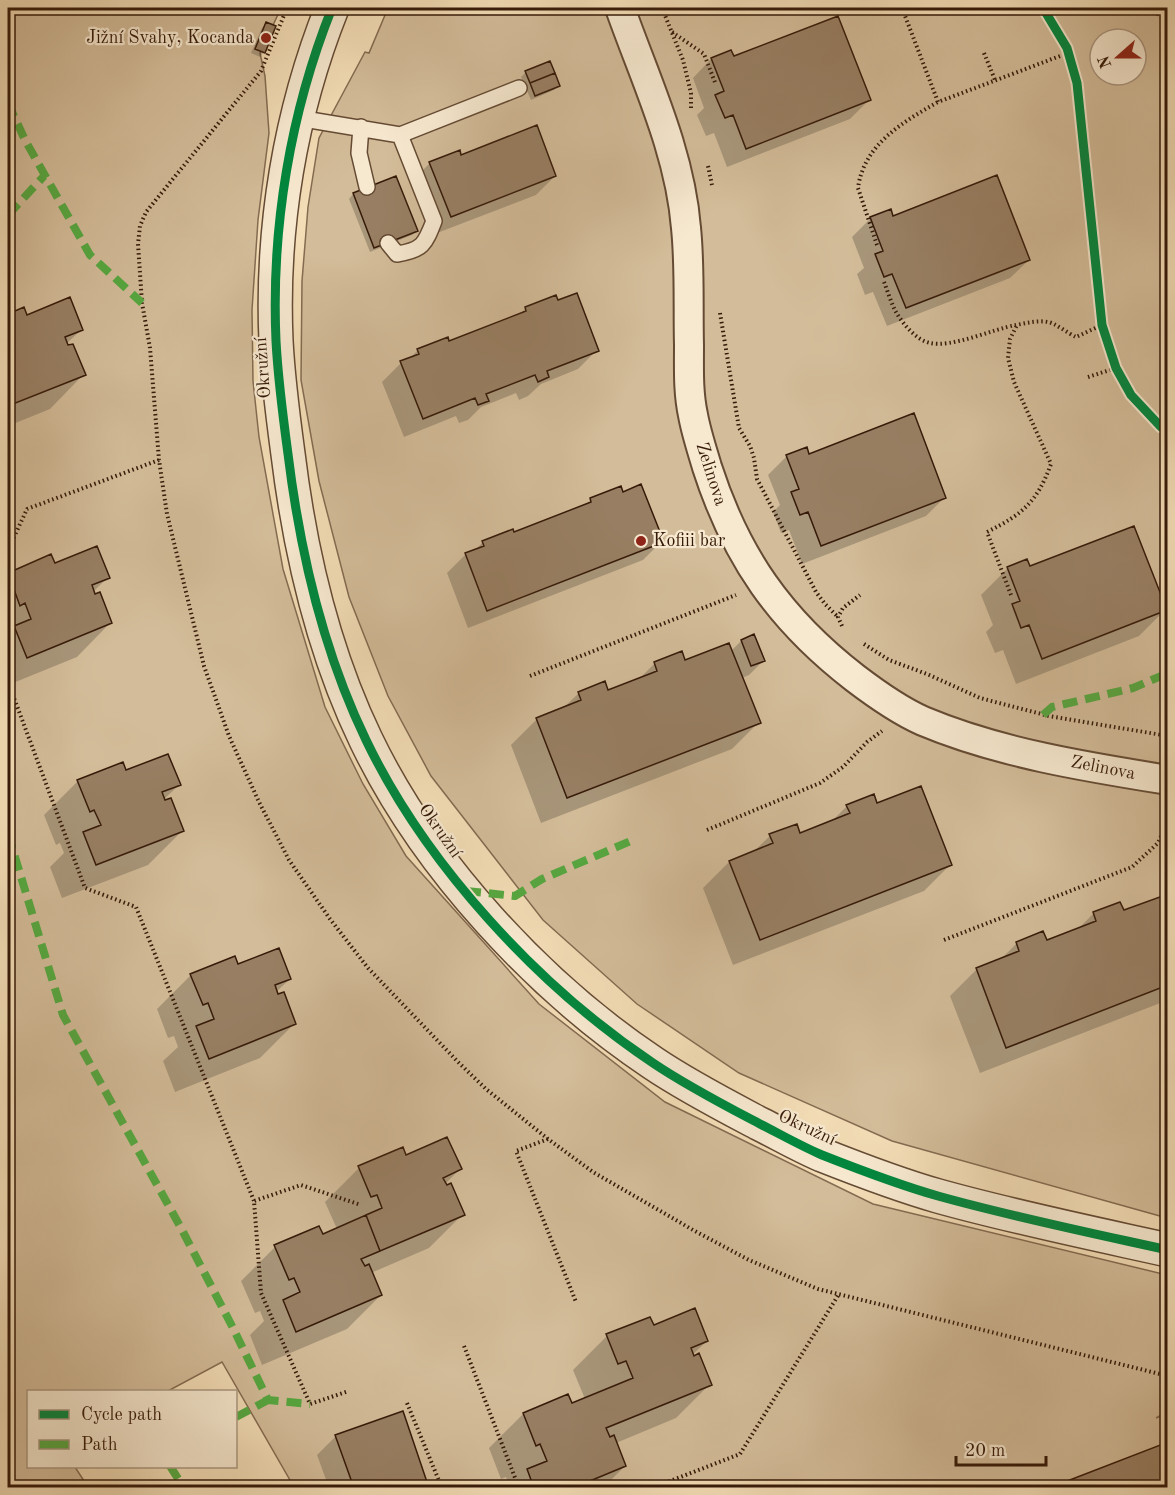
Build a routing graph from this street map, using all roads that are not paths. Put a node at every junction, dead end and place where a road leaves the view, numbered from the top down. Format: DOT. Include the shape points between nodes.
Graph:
graph roads {
  1 [pos="332,8"];
  2 [pos="620,8"];
  3 [pos="519,88"];
  4 [pos="298,118"];
  5 [pos="361,127"];
  6 [pos="400,135"];
  7 [pos="367,188"];
  8 [pos="388,243"];
  9 [pos="1167,780"];
  10 [pos="1167,1250"];
  1 -- 4 [label="street, Okružní"];
  2 -- 9 [label="street, Zelinova" via="668,137 684,206 693,416 721,508 765,589 839,666 921,720 1001,747"];
  3 -- 6 [label="lane"];
  4 -- 5 [label="lane"];
  4 -- 10 [label="street, Okružní" via="281,200 276,339 290,475 309,577 336,666 364,737 393,792 463,891 581,1009 652,1063 748,1118 819,1154 935,1196"];
  5 -- 6 [label="lane"];
  5 -- 7 [label="lane" via="359,153"];
  6 -- 8 [label="lane" via="434,221 425,243 410,252 397,254"];
}
